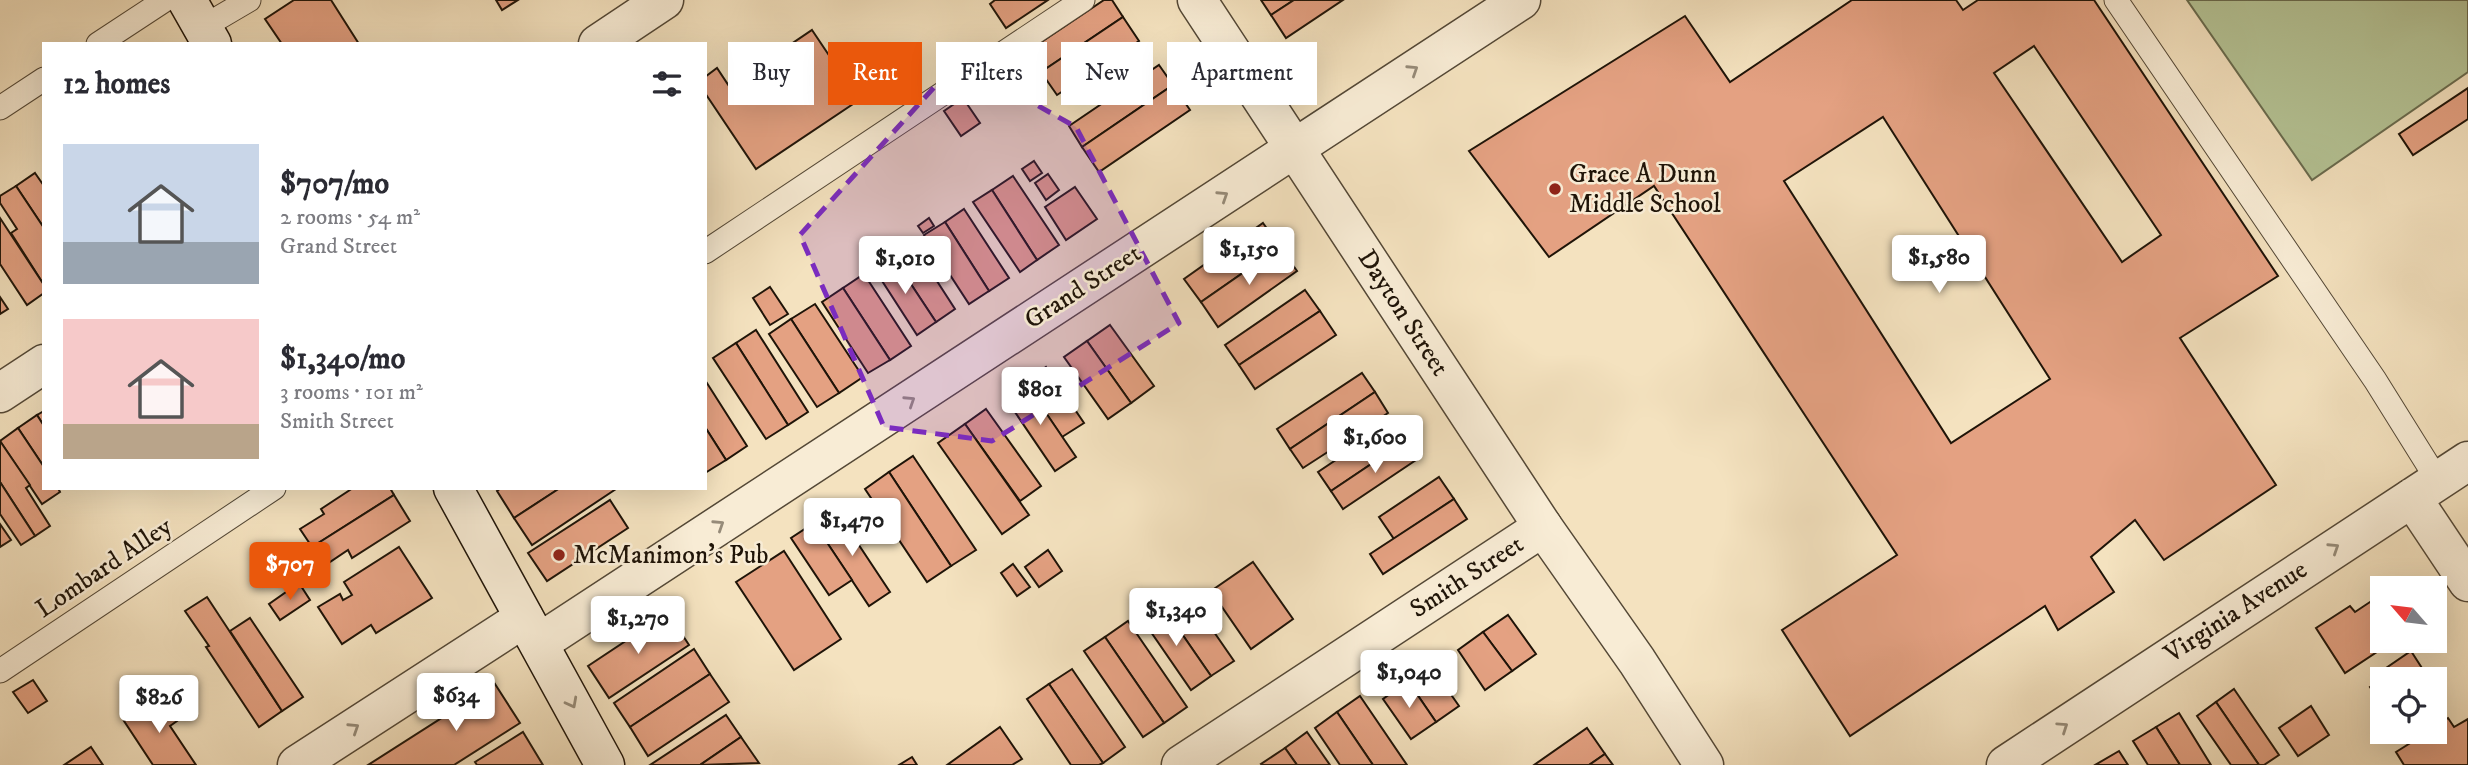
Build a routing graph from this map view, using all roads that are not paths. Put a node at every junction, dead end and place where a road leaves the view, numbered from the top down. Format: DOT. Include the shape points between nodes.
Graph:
graph roads {
  1 [pos="165,0"];
  2 [pos="249,0"];
  3 [pos="664,0"];
  4 [pos="1083,0"];
  5 [pos="1197,0"];
  6 [pos="1521,0"];
  7 [pos="2116,0"];
  8 [pos="201,24"];
  9 [pos="101,42"];
  10 [pos="601,42"];
  11 [pos="42,80"];
  12 [pos="0,108"];
  13 [pos="1294,148"];
  14 [pos="707,251"];
  15 [pos="42,365"];
  16 [pos="0,393"];
  17 [pos="2439,480"];
  18 [pos="271,490"];
  19 [pos="454,490"];
  20 [pos="1543,527"];
  21 [pos="2468,582"];
  22 [pos="531,630"];
  23 [pos="0,671"];
  24 [pos="297,765"];
  25 [pos="605,765"];
  26 [pos="1181,765"];
  27 [pos="1704,765"];
  28 [pos="2006,765"];
  1 -- 9 [label="lane"];
  2 -- 8 [label="lane"];
  3 -- 10 [label="street"];
  4 -- 14 [label="lane"];
  5 -- 13 [label="street, Dayton Street"];
  13 -- 6 [label="street, Grand Street, one-way"];
  7 -- 17 [label="lane"];
  11 -- 12 [label="lane"];
  13 -- 20 [label="street, Dayton Street"];
  22 -- 13 [label="street, Grand Street, one-way"];
  15 -- 16 [label="street"];
  17 -- 21 [label="street"];
  28 -- 17 [label="street, Virginia Avenue, one-way"];
  18 -- 23 [label="lane, Lombard Alley"];
  19 -- 22 [label="street"];
  20 -- 26 [label="street, Smith Street"];
  20 -- 27 [label="street, Dayton Street"];
  24 -- 22 [label="street, Grand Street, one-way"];
  22 -- 25 [label="street, one-way"];
}
